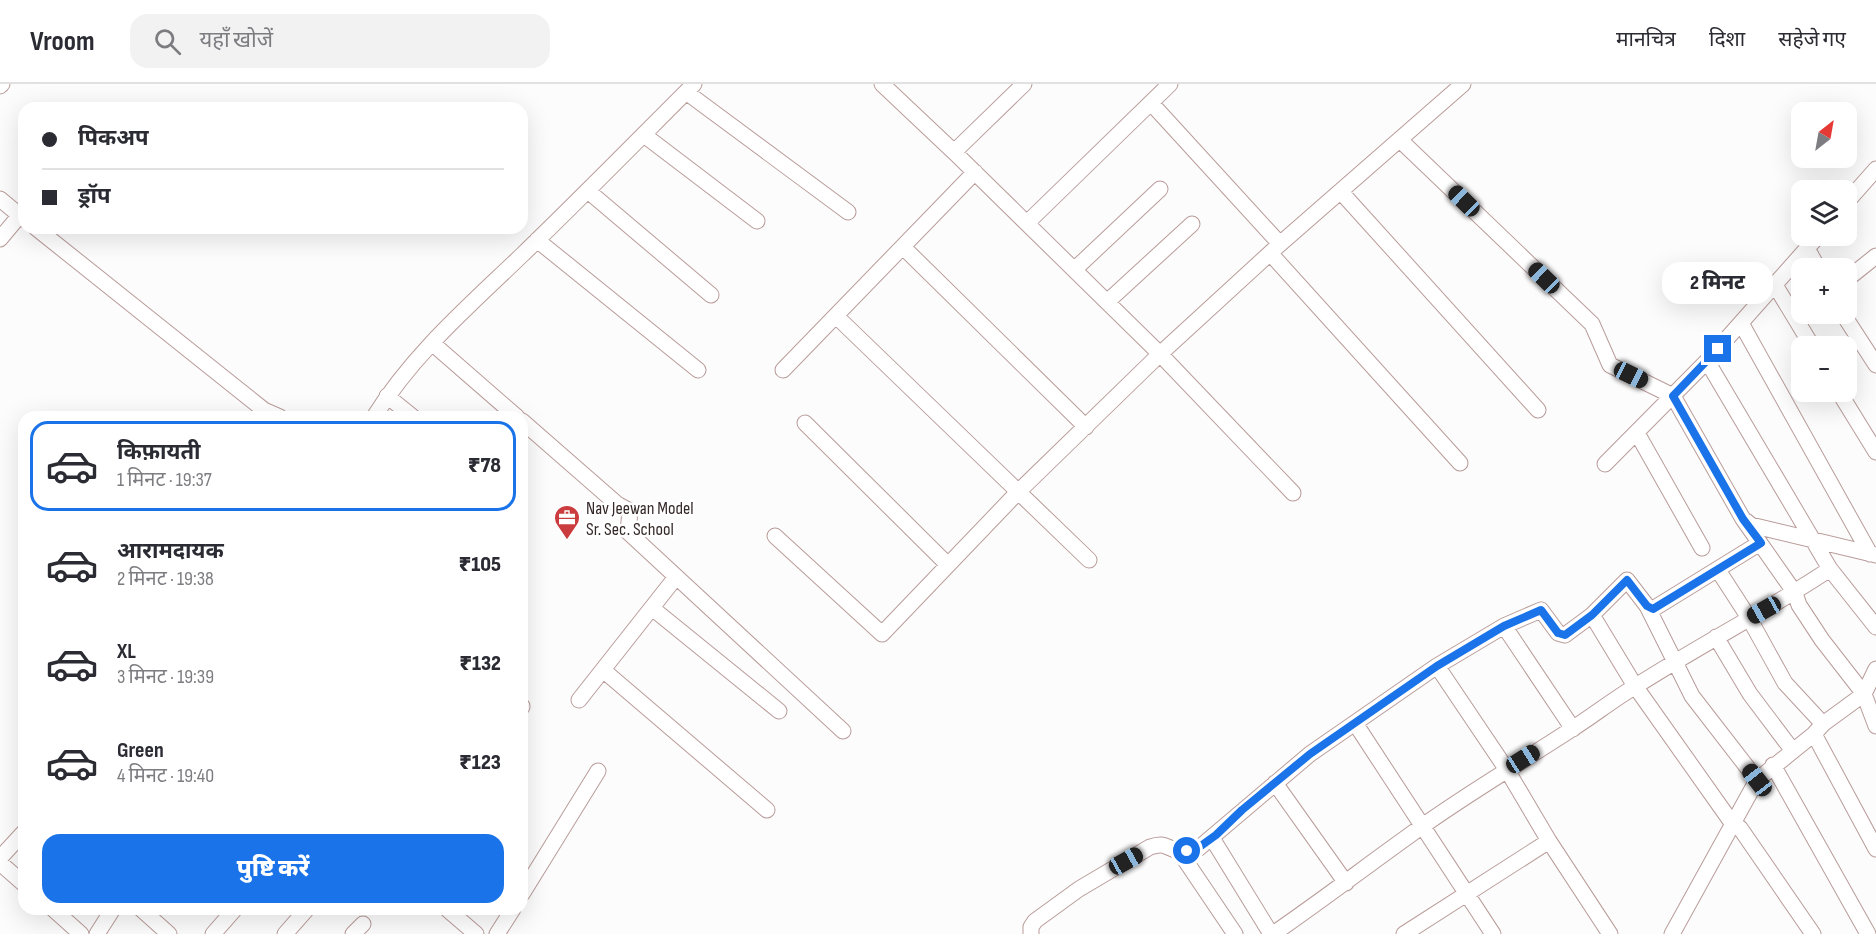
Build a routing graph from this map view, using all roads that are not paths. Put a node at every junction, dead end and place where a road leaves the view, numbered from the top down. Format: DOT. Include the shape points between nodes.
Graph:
graph roads {
  1 [pos="883,84"];
  2 [pos="1024,84"];
  3 [pos="1170,84"];
  4 [pos="1463,84"];
  5 [pos="690,88"];
  6 [pos="1150,103"];
  7 [pos="644,135"];
  8 [pos="1400,140"];
  9 [pos="954,152"];
  10 [pos="1876,169"];
  11 [pos="975,172"];
  12 [pos="1160,189"];
  13 [pos="588,191"];
  14 [pos="1857,191"];
  15 [pos="1341,192"];
  16 [pos="0,199"];
  17 [pos="848,212"];
  18 [pos="18,214"];
  19 [pos="18,221"];
  20 [pos="756,221"];
  21 [pos="1028,222"];
  22 [pos="1192,224"];
  23 [pos="43,234"];
  24 [pos="0,239"];
  25 [pos="537,240"];
  26 [pos="903,248"];
  27 [pos="1807,248"];
  28 [pos="1275,249"];
  29 [pos="1812,258"];
  30 [pos="1874,263"];
  31 [pos="1075,269"];
  32 [pos="1857,273"];
  33 [pos="1775,285"];
  34 [pos="711,295"];
  35 [pos="1107,302"];
  36 [pos="836,316"];
  37 [pos="1741,323"];
  38 [pos="1849,324"];
  39 [pos="1806,336"];
  40 [pos="432,343"];
  41 [pos="1160,354"];
  42 [pos="1707,361"];
  43 [pos="1876,365"];
  44 [pos="698,370"];
  45 [pos="783,370"];
  46 [pos="387,396"];
  47 [pos="1673,396"];
  48 [pos="1845,402"];
  49 [pos="259,411"];
  50 [pos="378,411"];
  51 [pos="406,411"];
  52 [pos="510,411"];
  53 [pos="1538,411"];
  54 [pos="805,423"];
  55 [pos="528,426"];
  56 [pos="1086,427"];
  57 [pos="1637,433"];
  58 [pos="1876,452"];
  59 [pos="1460,463"];
  60 [pos="1605,464"];
  61 [pos="1018,492"];
  62 [pos="1293,493"];
  63 [pos="1743,519"];
  64 [pos="775,536"];
  65 [pos="1813,541"];
  66 [pos="1761,543"];
  67 [pos="1702,548"];
  68 [pos="1873,555"];
  69 [pos="1089,560"];
  70 [pos="947,564"];
  71 [pos="1830,569"];
  72 [pos="1718,570"];
  73 [pos="676,577"];
  74 [pos="1795,593"];
  75 [pos="1647,606"];
  76 [pos="652,608"];
  77 [pos="1592,615"];
  78 [pos="1749,618"];
  79 [pos="1504,626"];
  80 [pos="1876,627"];
  81 [pos="1716,637"];
  82 [pos="1674,663"];
  83 [pos="1437,666"];
  84 [pos="1876,669"];
  85 [pos="603,670"];
  86 [pos="1635,686"];
  87 [pos="1864,694"];
  88 [pos="579,700"];
  89 [pos="779,711"];
  90 [pos="1355,723"];
  91 [pos="1876,726"];
  92 [pos="1573,729"];
  93 [pos="1819,729"];
  94 [pos="843,731"];
  95 [pos="1793,751"];
  96 [pos="1773,765"];
  97 [pos="1507,770"];
  98 [pos="598,771"];
  99 [pos="1757,780"];
  100 [pos="1275,783"];
  101 [pos="767,810"];
  102 [pos="1732,823"];
  103 [pos="1423,825"];
  104 [pos="18,838"];
  105 [pos="1212,838"];
  106 [pos="1549,841"];
  107 [pos="1876,849"];
  108 [pos="1179,851"];
  109 [pos="0,858"];
  110 [pos="0,863"];
  111 [pos="18,879"];
  112 [pos="1346,883"];
  113 [pos="528,884"];
  114 [pos="1467,892"];
  115 [pos="60,915"];
  116 [pos="109,915"];
  117 [pos="148,915"];
  118 [pos="230,915"];
  119 [pos="302,915"];
  120 [pos="454,915"];
  121 [pos="509,915"];
  122 [pos="217,933"];
  123 [pos="81,934"];
  124 [pos="97,934"];
  125 [pos="169,934"];
  126 [pos="285,934"];
  127 [pos="476,934"];
  128 [pos="497,934"];
  129 [pos="1031,934"];
  130 [pos="1235,934"];
  131 [pos="1272,934"];
  132 [pos="1404,934"];
  133 [pos="1493,934"];
  134 [pos="1610,934"];
  135 [pos="1672,934"];
  136 [pos="1813,934"];
  137 [pos="1868,934"];
  1 -- 9 [label="street"];
  2 -- 9 [label="street"];
  3 -- 6 [label="street"];
  4 -- 8 [label="street"];
  5 -- 7 [label="street"];
  5 -- 17 [label="street"];
  6 -- 21 [label="street"];
  6 -- 28 [label="street"];
  7 -- 13 [label="street"];
  7 -- 20 [label="street"];
  8 -- 15 [label="street"];
  8 -- 47 [label="street" via="1592,324 1610,365"];
  9 -- 11 [label="street"];
  10 -- 14 [label="street"];
  11 -- 21 [label="street"];
  11 -- 26 [label="street"];
  12 -- 31 [label="street"];
  13 -- 25 [label="street"];
  13 -- 34 [label="street"];
  15 -- 28 [label="street"];
  15 -- 53 [label="street"];
  16 -- 18 [label="street"];
  19 -- 24 [label="street"];
  21 -- 31 [label="street"];
  22 -- 35 [label="street"];
  23 -- 49 [label="street"];
  25 -- 40 [label="street"];
  25 -- 44 [label="street"];
  26 -- 36 [label="street"];
  26 -- 56 [label="street"];
  27 -- 29 [label="street"];
  27 -- 33 [label="street"];
  28 -- 41 [label="street"];
  28 -- 59 [label="street"];
  30 -- 32 [label="street"];
  31 -- 35 [label="street"];
  33 -- 37 [label="street"];
  33 -- 39 [label="street"];
  35 -- 41 [label="street"];
  36 -- 45 [label="street"];
  36 -- 61 [label="street"];
  37 -- 42 [label="street"];
  37 -- 68 [label="street"];
  38 -- 43 [label="street"];
  40 -- 46 [label="street"];
  40 -- 52 [label="street"];
  41 -- 56 [label="street"];
  41 -- 62 [label="street"];
  42 -- 47 [label="street"];
  42 -- 65 [label="street"];
  46 -- 50 [label="street"];
  46 -- 51 [label="street"];
  47 -- 57 [label="street"];
  47 -- 63 [label="street"];
  48 -- 58 [label="street"];
  54 -- 70 [label="street"];
  55 -- 73 [label="street" via="630,511 628,532"];
  56 -- 61 [label="street"];
  57 -- 60 [label="street"];
  57 -- 67 [label="street"];
  61 -- 69 [label="street"];
  61 -- 70 [label="street"];
  63 -- 65 [label="street" via="1751,525"];
  63 -- 66 [label="street"];
  64 -- 70 [label="street" via="882,634"];
  65 -- 68 [label="street"];
  65 -- 71 [label="street"];
  66 -- 72 [label="street"];
  66 -- 74 [label="street"];
  71 -- 74 [label="street"];
  71 -- 80 [label="street"];
  72 -- 75 [label="street" via="1653,609"];
  72 -- 78 [label="street"];
  73 -- 76 [label="street"];
  73 -- 94 [label="street"];
  74 -- 78 [label="street"];
  74 -- 87 [label="street" via="1822,640"];
  75 -- 77 [label="street" via="1627,580"];
  75 -- 82 [label="street"];
  76 -- 85 [label="street"];
  76 -- 89 [label="street"];
  77 -- 79 [label="street" via="1565,635 1558,633 1541,610"];
  77 -- 86 [label="street"];
  78 -- 81 [label="street"];
  78 -- 93 [label="street" via="1785,683"];
  79 -- 83 [label="street"];
  79 -- 92 [label="street"];
  81 -- 82 [label="street"];
  81 -- 95 [label="street" via="1750,694"];
  82 -- 86 [label="street"];
  82 -- 99 [label="street" via="1692,696"];
  83 -- 90 [label="street"];
  83 -- 97 [label="street"];
  84 -- 87 [label="street"];
  85 -- 88 [label="street"];
  85 -- 101 [label="street"];
  86 -- 92 [label="street"];
  86 -- 102 [label="street"];
  87 -- 91 [label="street"];
  87 -- 93 [label="street"];
  90 -- 100 [label="street"];
  90 -- 103 [label="street"];
  92 -- 97 [label="street"];
  93 -- 95 [label="street"];
  93 -- 107 [label="street"];
  95 -- 96 [label="street"];
  96 -- 99 [label="street"];
  96 -- 137 [label="street"];
  97 -- 103 [label="street"];
  97 -- 106 [label="street"];
  98 -- 113 [label="street"];
  99 -- 102 [label="street"];
  100 -- 105 [label="street"];
  100 -- 112 [label="street"];
  102 -- 135 [label="street"];
  102 -- 136 [label="street" via="1740,828"];
  103 -- 112 [label="street"];
  103 -- 114 [label="street"];
  104 -- 109 [label="street"];
  105 -- 108 [label="street" via="1198,848"];
  105 -- 131 [label="street"];
  106 -- 114 [label="street"];
  106 -- 134 [label="street"];
  108 -- 129 [label="street" via="1160,844 1142,852 1079,889 1035,921"];
  108 -- 130 [label="street"];
  110 -- 111 [label="street"];
  112 -- 131 [label="street"];
  114 -- 132 [label="street"];
  114 -- 133 [label="street"];
  115 -- 123 [label="street"];
  116 -- 124 [label="street"];
  117 -- 125 [label="street"];
  118 -- 122 [label="street"];
  119 -- 126 [label="street"];
  120 -- 127 [label="street"];
  121 -- 128 [label="street"];
}
